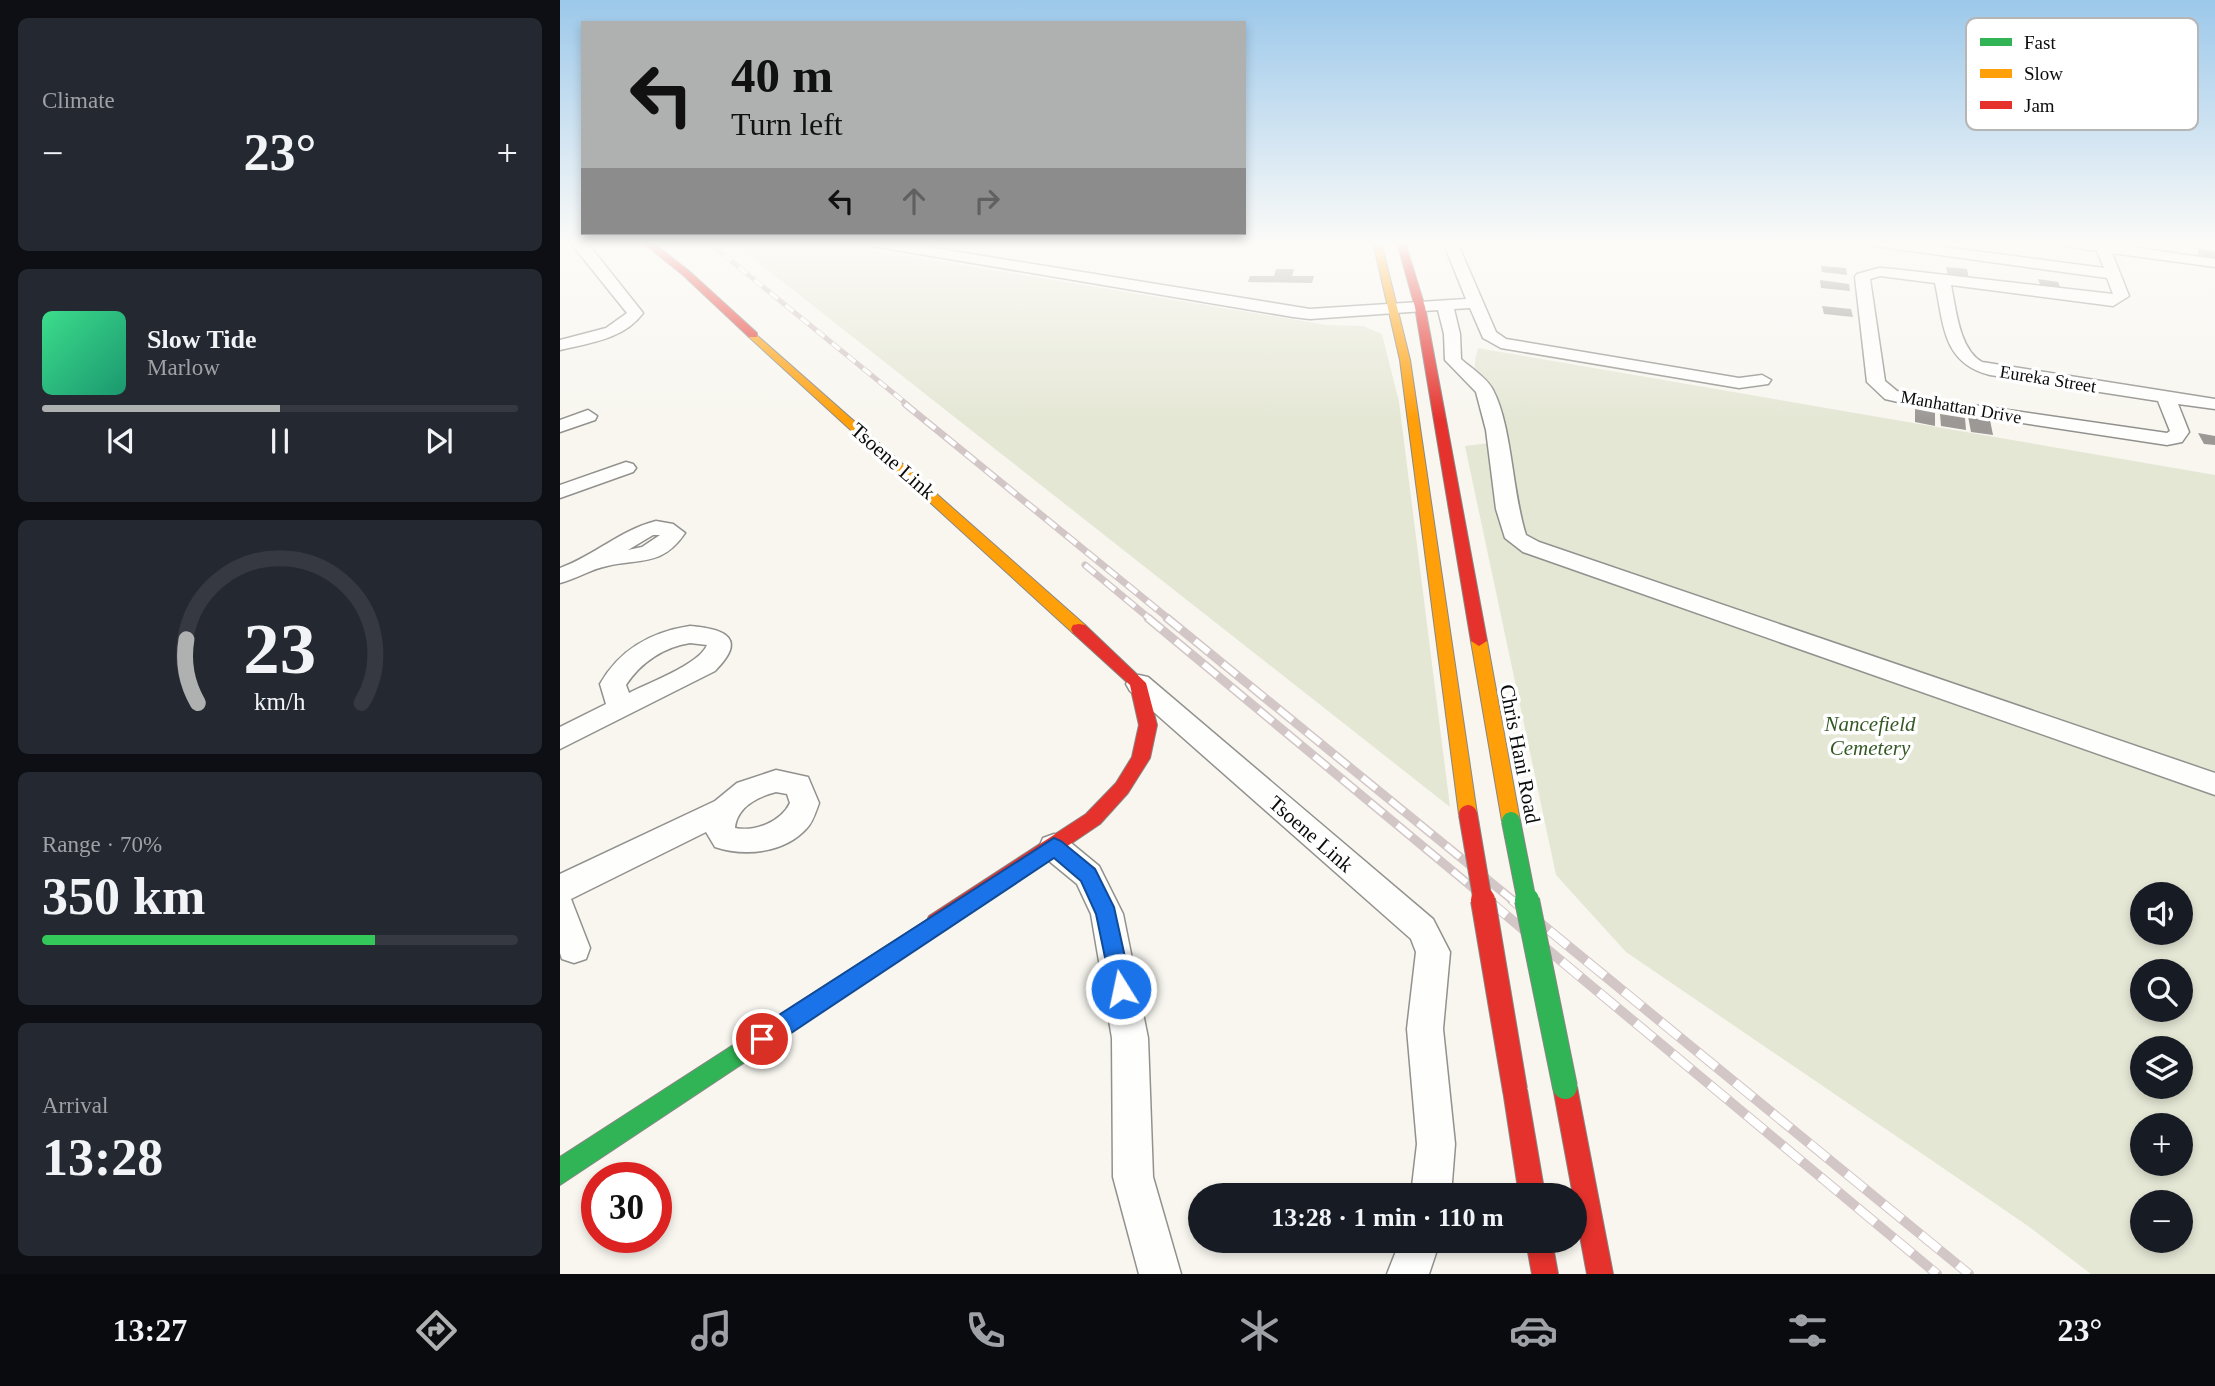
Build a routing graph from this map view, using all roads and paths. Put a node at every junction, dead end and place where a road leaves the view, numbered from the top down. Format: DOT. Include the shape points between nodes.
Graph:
graph roads {
  1 [pos="626,301"];
  2 [pos="718,301"];
  3 [pos="1234,301"];
  4 [pos="1393,301"];
  5 [pos="1418,301"];
  6 [pos="1865,301"];
  7 [pos="1948,301"];
  8 [pos="1476,303"];
  9 [pos="1445,306"];
  10 [pos="1420,307"];
  11 [pos="1395,309"];
  12 [pos="1310,314"];
  13 [pos="1401,339"];
  14 [pos="560,345"];
  15 [pos="1762,380"];
  16 [pos="2166,397"];
  17 [pos="2215,404"];
  18 [pos="588,416"];
  19 [pos="560,426"];
  20 [pos="626,468"];
  21 [pos="560,492"];
  22 [pos="600,559"];
  23 [pos="560,576"];
  24 [pos="1138,683"];
  25 [pos="621,708"];
  26 [pos="560,739"];
  27 [pos="2215,784"];
  28 [pos="726,809"];
  29 [pos="1054,847"];
  30 [pos="560,889"];
  31 [pos="560,909"];
  32 [pos="574,948"];
  33 [pos="560,1172"];
  34 [pos="1433,1183"];
  35 [pos="1530,1183"];
  36 [pos="1416,1253"];
  37 [pos="1541,1253"];
  38 [pos="1160,1274"];
  39 [pos="1408,1274"];
  40 [pos="1545,1274"];
  41 [pos="1600,1274"];
  1 -- 14 [label="street" via="635,313 629,321"];
  2 -- 24 [label="main road, Tsoene Link"];
  3 -- 12 [label="street"];
  4 -- 11 [label="main road"];
  5 -- 10 [label="main road, Chris Hani Road"];
  6 -- 16 [label="street, Manhattan Drive" via="1876,382 1889,394 1934,405 2167,439 2180,432"];
  7 -- 16 [label="street, Eureka Street" via="1960,349 1976,365"];
  8 -- 9 [label="street"];
  8 -- 15 [label="street" via="1489,335 1510,346 1739,383"];
  9 -- 10 [label="street"];
  9 -- 27 [label="street" via="1453,360 1484,390 1516,538"];
  10 -- 11 [label="street"];
  10 -- 41 [label="main road, Chris Hani Road, bridge" via="1511,821"];
  11 -- 12 [label="street"];
  11 -- 13 [label="main road"];
  12 -- 13 [label="street" via="1371,321"];
  13 -- 35 [label="main road, bridge" via="1468,814"];
  16 -- 17 [label="street, Eureka Street"];
  18 -- 19 [label="street"];
  20 -- 21 [label="street"];
  22 -- 23 [label="street"];
  24 -- 29 [label="main road, Tsoene Link" via="1150,722 1138,765 1093,819"];
  24 -- 34 [label="street, Tsoene Link" via="1422,929 1433,952 1425,1029 1436,1143"];
  25 -- 26 [label="street"];
  28 -- 30 [label="street"];
  29 -- 33 [label="main road"];
  29 -- 38 [label="street" via="1088,875 1107,914 1130,1038 1133,1177"];
  31 -- 32 [label="street"];
  36 -- 39 [label="street"];
  37 -- 40 [label="main road"];
}
